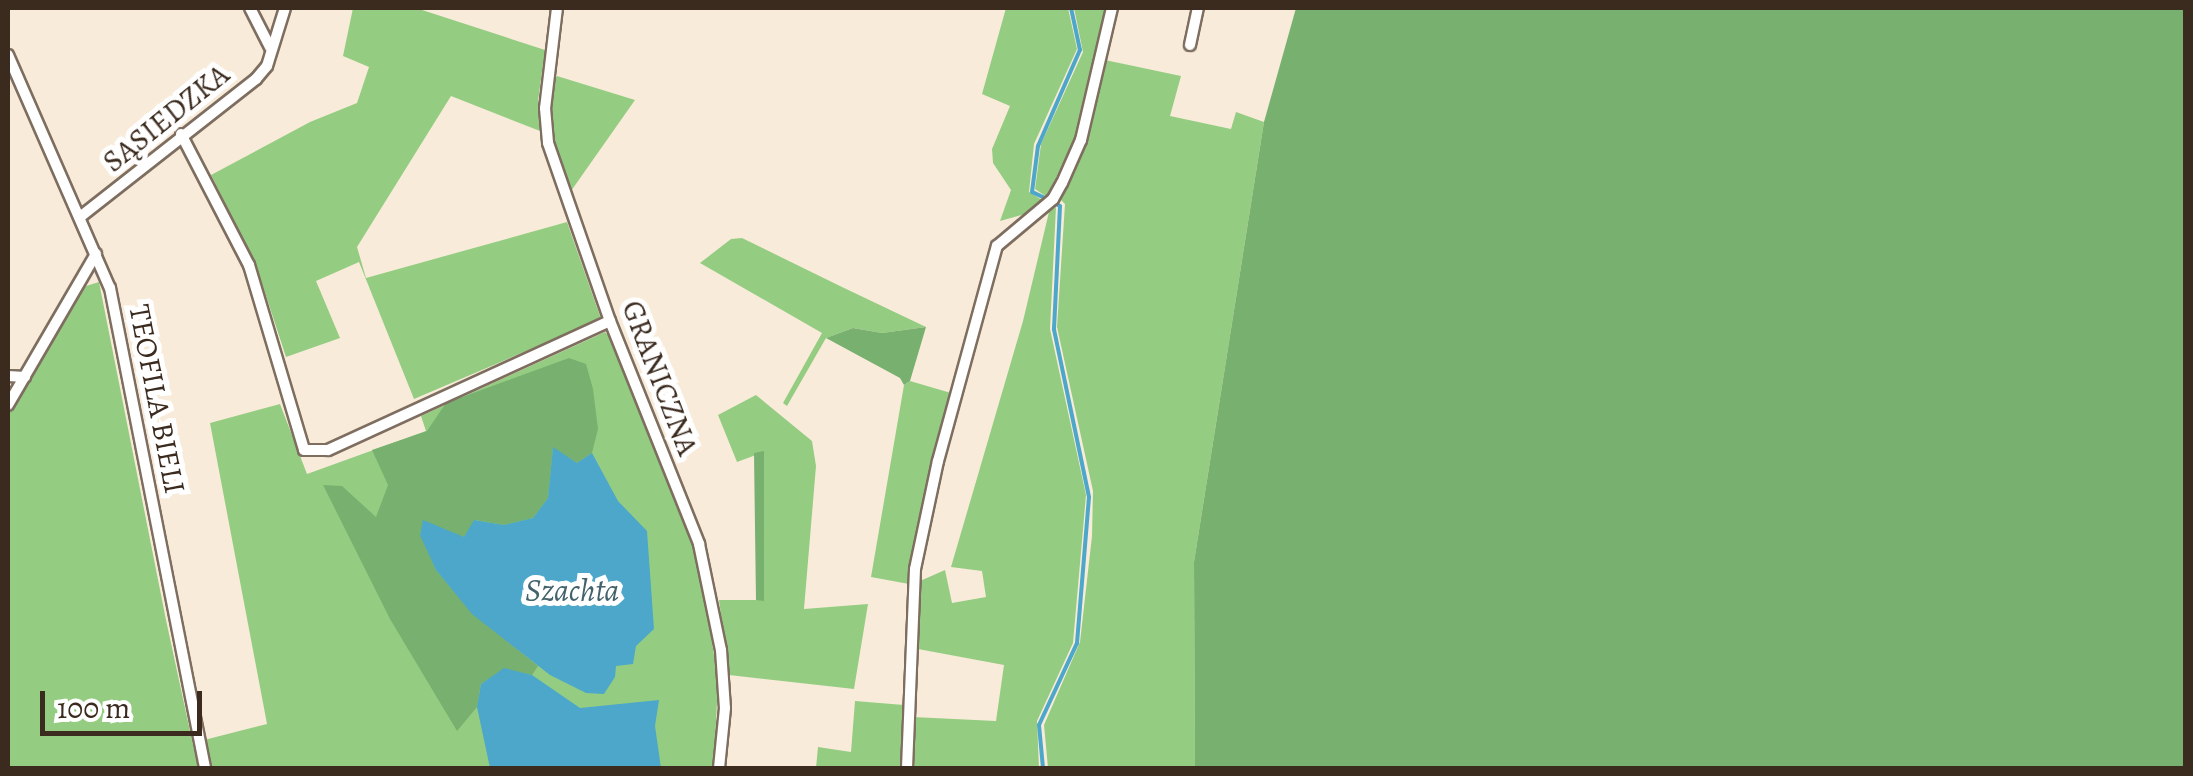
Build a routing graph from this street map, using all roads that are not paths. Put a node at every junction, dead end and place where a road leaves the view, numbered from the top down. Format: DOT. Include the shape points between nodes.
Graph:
graph roads {
  1 [pos="250,8"];
  2 [pos="286,8"];
  3 [pos="557,8"];
  4 [pos="1112,8"];
  5 [pos="1198,8"];
  6 [pos="1190,45"];
  7 [pos="270,47"];
  8 [pos="8,55"];
  9 [pos="181,134"];
  10 [pos="80,218"];
  11 [pos="96,254"];
  12 [pos="104,272"];
  13 [pos="78,286"];
  14 [pos="610,321"];
  15 [pos="8,376"];
  16 [pos="24,378"];
  17 [pos="9,395"];
  18 [pos="204,768"];
  19 [pos="719,768"];
  20 [pos="907,768"];
  1 -- 7 [label="street"];
  2 -- 7 [label="street, SĄSIEDZKA"];
  3 -- 14 [label="street, GRANICZNA" via="545,126"];
  4 -- 20 [label="street" via="1081,140 1062,183 1053,199 998,246 938,461 915,568"];
  5 -- 6 [label="street"];
  7 -- 9 [label="street, SĄSIEDZKA" via="256,79"];
  8 -- 10 [label="street, TEOFILA BIELI"];
  9 -- 10 [label="street, SĄSIEDZKA"];
  9 -- 14 [label="street" via="249,265 304,450 328,450"];
  10 -- 11 [label="street, TEOFILA BIELI"];
  11 -- 12 [label="street, TEOFILA BIELI"];
  11 -- 13 [label="street"];
  12 -- 13 [label="street"];
  12 -- 18 [label="street, TEOFILA BIELI"];
  13 -- 16 [label="street"];
  14 -- 19 [label="street, GRANICZNA" via="703,558 721,650"];
  15 -- 16 [label="street"];
  16 -- 17 [label="street"];
}
